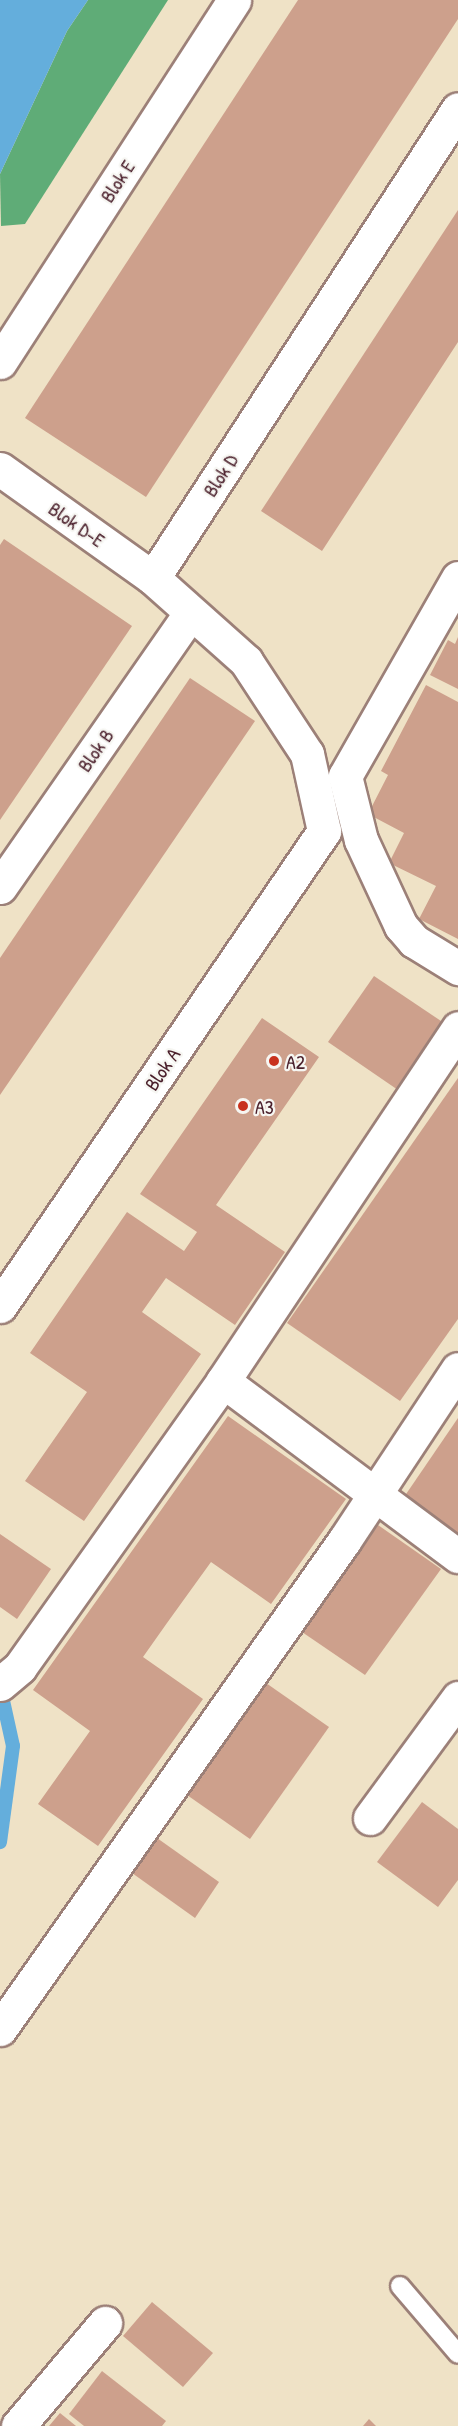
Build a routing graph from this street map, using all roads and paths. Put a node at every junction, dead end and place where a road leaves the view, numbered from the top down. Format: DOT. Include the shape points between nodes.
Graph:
graph roads {
  1 [pos="234,0"];
  2 [pos="458,109"];
  3 [pos="0,362"];
  4 [pos="0,469"];
  5 [pos="153,578"];
  6 [pos="458,578"];
  7 [pos="190,614"];
  8 [pos="0,887"];
  9 [pos="458,968"];
  10 [pos="458,1028"];
  11 [pos="0,1306"];
  12 [pos="458,1368"];
  13 [pos="223,1381"];
  14 [pos="376,1495"];
  15 [pos="458,1556"];
  16 [pos="10,1676"];
  17 [pos="458,1698"];
  18 [pos="370,1818"];
  19 [pos="0,2029"];
  20 [pos="400,2286"];
  21 [pos="105,2323"];
  22 [pos="458,2354"];
  23 [pos="18,2426"];
  1 -- 3 [label="street, Blok E"];
  2 -- 5 [label="street, Blok D"];
  4 -- 5 [label="street, Blok D-E"];
  5 -- 7 [label="street"];
  6 -- 9 [label="street" via="345,776 361,840 401,926 414,941"];
  7 -- 8 [label="street, Blok B"];
  7 -- 11 [label="street, Blok A" via="246,661 307,754 324,831"];
  10 -- 13 [label="street"];
  12 -- 14 [label="street"];
  13 -- 14 [label="street"];
  13 -- 16 [label="street"];
  14 -- 15 [label="street"];
  14 -- 19 [label="street"];
  17 -- 18 [label="street"];
  20 -- 22 [label="lane"];
  21 -- 23 [label="street"];
}
